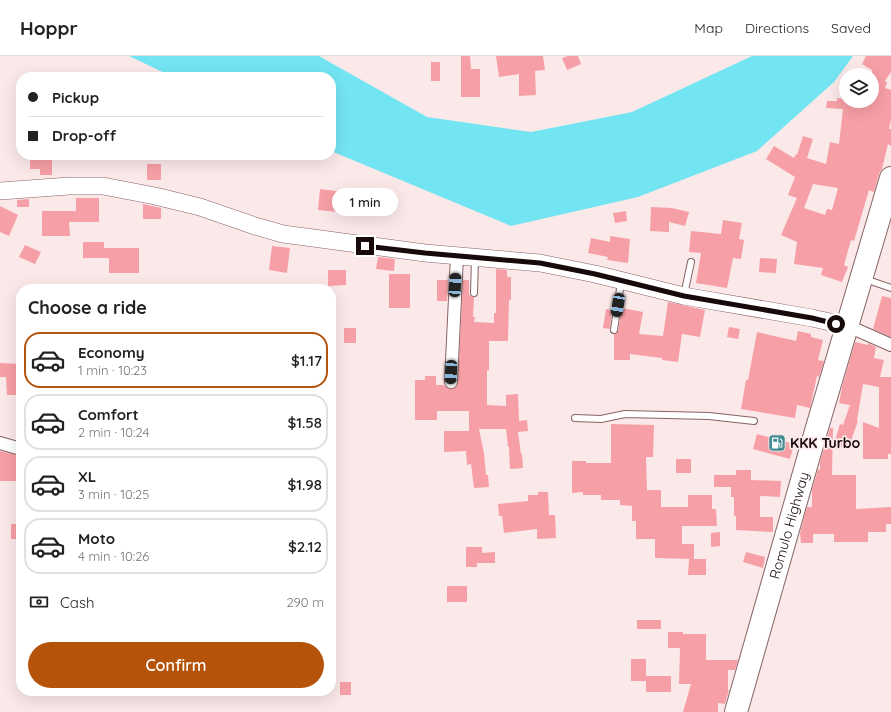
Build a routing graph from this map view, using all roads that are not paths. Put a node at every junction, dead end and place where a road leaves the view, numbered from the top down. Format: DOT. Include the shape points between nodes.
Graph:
graph roads {
  1 [pos="891,178"];
  2 [pos="0,190"];
  3 [pos="457,256"];
  4 [pos="475,257"];
  5 [pos="690,262"];
  6 [pos="862,278"];
  7 [pos="622,281"];
  8 [pos="891,288"];
  9 [pos="474,293"];
  10 [pos="684,296"];
  11 [pos="848,326"];
  12 [pos="614,330"];
  13 [pos="891,346"];
  14 [pos="450,382"];
  15 [pos="575,418"];
  16 [pos="754,421"];
  17 [pos="0,443"];
  18 [pos="16,448"];
  19 [pos="736,712"];
  1 -- 6 [label="highway, Romulo Highway"];
  2 -- 3 [label="street" via="103,186 185,203 283,234"];
  3 -- 4 [label="street"];
  3 -- 14 [label="street"];
  4 -- 7 [label="street" via="540,263"];
  4 -- 9 [label="lane"];
  5 -- 10 [label="lane"];
  6 -- 8 [label="lane"];
  6 -- 11 [label="highway, Romulo Highway"];
  7 -- 10 [label="street"];
  7 -- 12 [label="lane"];
  10 -- 11 [label="street"];
  11 -- 13 [label="street"];
  11 -- 19 [label="highway, Romulo Highway"];
  15 -- 16 [label="lane" via="601,418 625,414 710,416"];
  17 -- 18 [label="street"];
}
